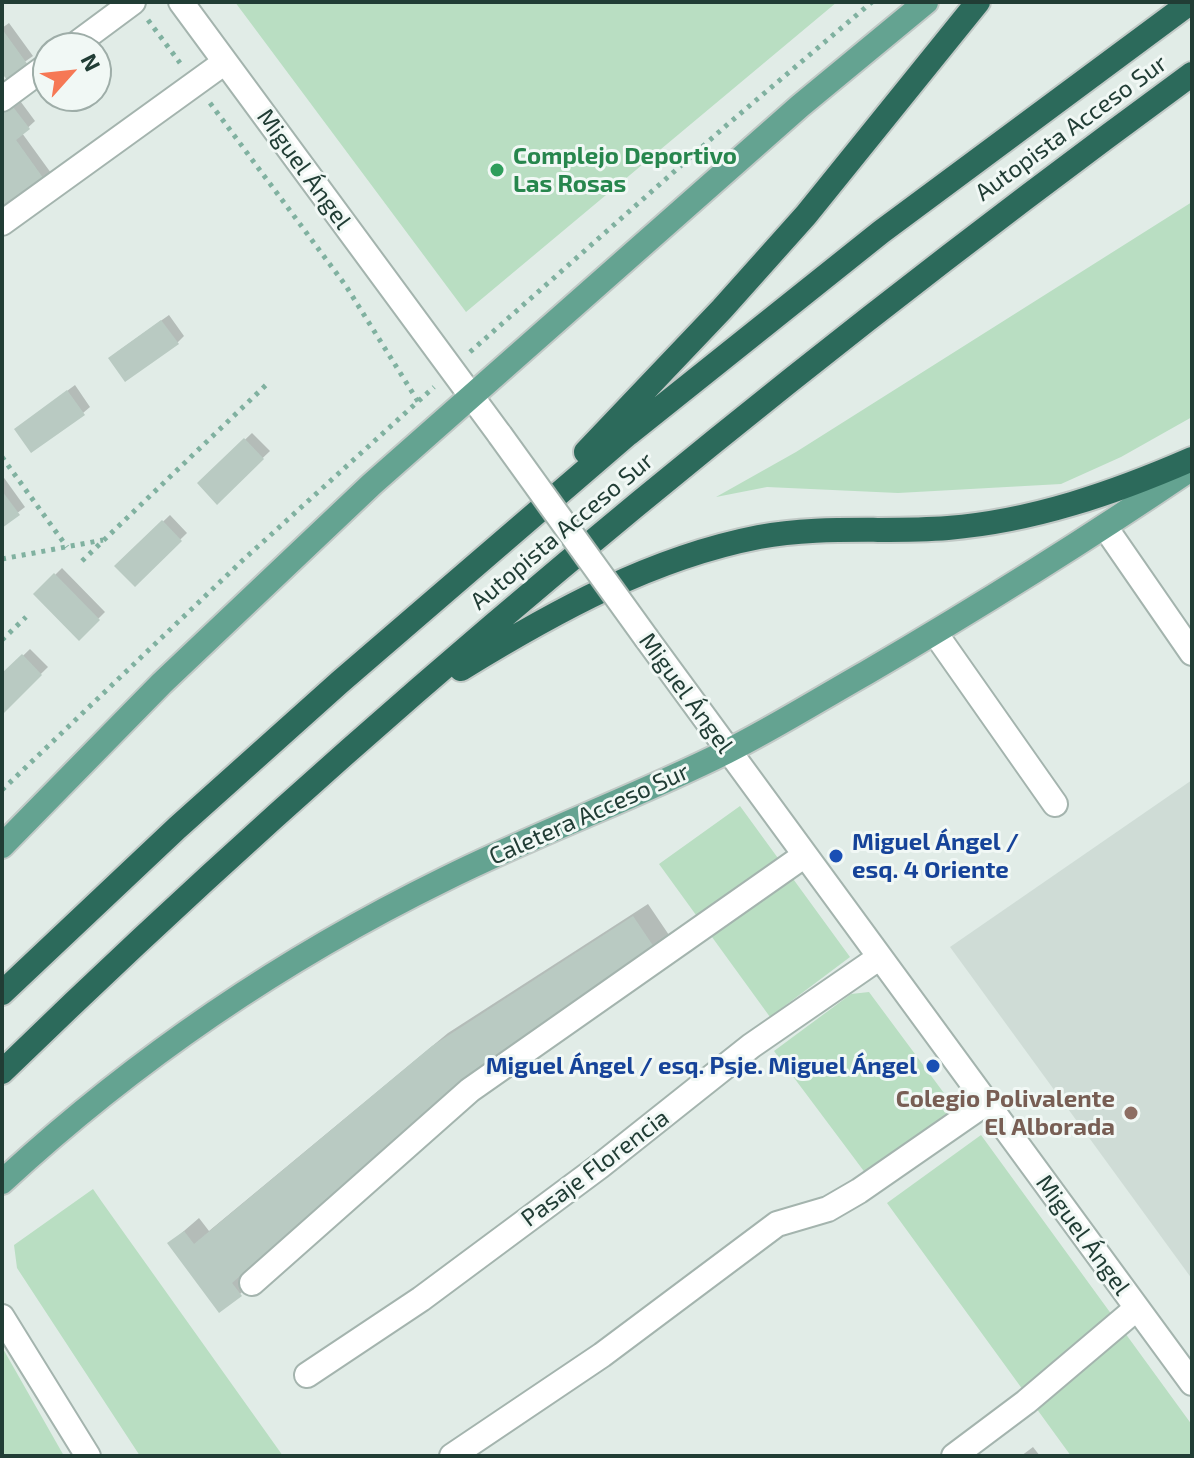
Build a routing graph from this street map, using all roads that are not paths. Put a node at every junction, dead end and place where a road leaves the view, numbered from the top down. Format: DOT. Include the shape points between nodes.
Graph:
graph roads {
  1 [pos="181,2"];
  2 [pos="926,2"];
  3 [pos="978,2"];
  4 [pos="1191,2"];
  5 [pos="138,8"];
  6 [pos="98,32"];
  7 [pos="225,62"];
  8 [pos="1192,74"];
  9 [pos="32,77"];
  10 [pos="2,99"];
  11 [pos="2,223"];
  12 [pos="471,395"];
  13 [pos="1192,459"];
  14 [pos="1192,468"];
  15 [pos="1105,527"];
  16 [pos="505,539"];
  17 [pos="935,633"];
  18 [pos="1192,653"];
  19 [pos="383,722"];
  20 [pos="728,751"];
  21 [pos="1055,804"];
  22 [pos="2,846"];
  23 [pos="805,855"];
  24 [pos="880,957"];
  25 [pos="2,993"];
  26 [pos="2,1072"];
  27 [pos="986,1103"];
  28 [pos="2,1182"];
  29 [pos="252,1283"];
  30 [pos="1137,1308"];
  31 [pos="2,1317"];
  32 [pos="307,1375"];
  33 [pos="1192,1383"];
  34 [pos="88,1456"];
  35 [pos="452,1456"];
  36 [pos="954,1456"];
  1 -- 7 [label="street, Miguel Ángel"];
  2 -- 12 [label="main road"];
  3 -- 16 [label="highway" via="763,264"];
  4 -- 16 [label="highway, Autopista Acceso Sur" via="776,314"];
  5 -- 6 [label="street"];
  7 -- 11 [label="street"];
  7 -- 12 [label="street, Miguel Ángel"];
  8 -- 19 [label="highway, Autopista Acceso Sur" via="790,378"];
  9 -- 10 [label="street"];
  12 -- 20 [label="street, Miguel Ángel, bridge"];
  12 -- 22 [label="main road" via="207,639"];
  13 -- 19 [label="highway" via="1035,515 947,528 777,534 687,555 548,618"];
  14 -- 15 [label="main road, Caletera Acceso Sur"];
  15 -- 17 [label="main road, Caletera Acceso Sur"];
  15 -- 18 [label="street"];
  16 -- 25 [label="highway, Autopista Acceso Sur" via="189,817"];
  17 -- 20 [label="main road, Caletera Acceso Sur"];
  17 -- 21 [label="street"];
  19 -- 26 [label="highway, Autopista Acceso Sur"];
  20 -- 23 [label="street, Miguel Ángel"];
  20 -- 28 [label="main road, Caletera Acceso Sur" via="446,878 315,949 183,1034"];
  23 -- 24 [label="street, Miguel Ángel"];
  23 -- 29 [label="street" via="470,1090"];
  24 -- 27 [label="street, Miguel Ángel"];
  24 -- 32 [label="street, Pasaje Florencia" via="751,1046 421,1299"];
  27 -- 30 [label="street, Miguel Ángel"];
  27 -- 35 [label="street" via="828,1209 777,1224 602,1355"];
  30 -- 33 [label="street, Miguel Ángel"];
  30 -- 36 [label="street"];
  31 -- 34 [label="street"];
}
